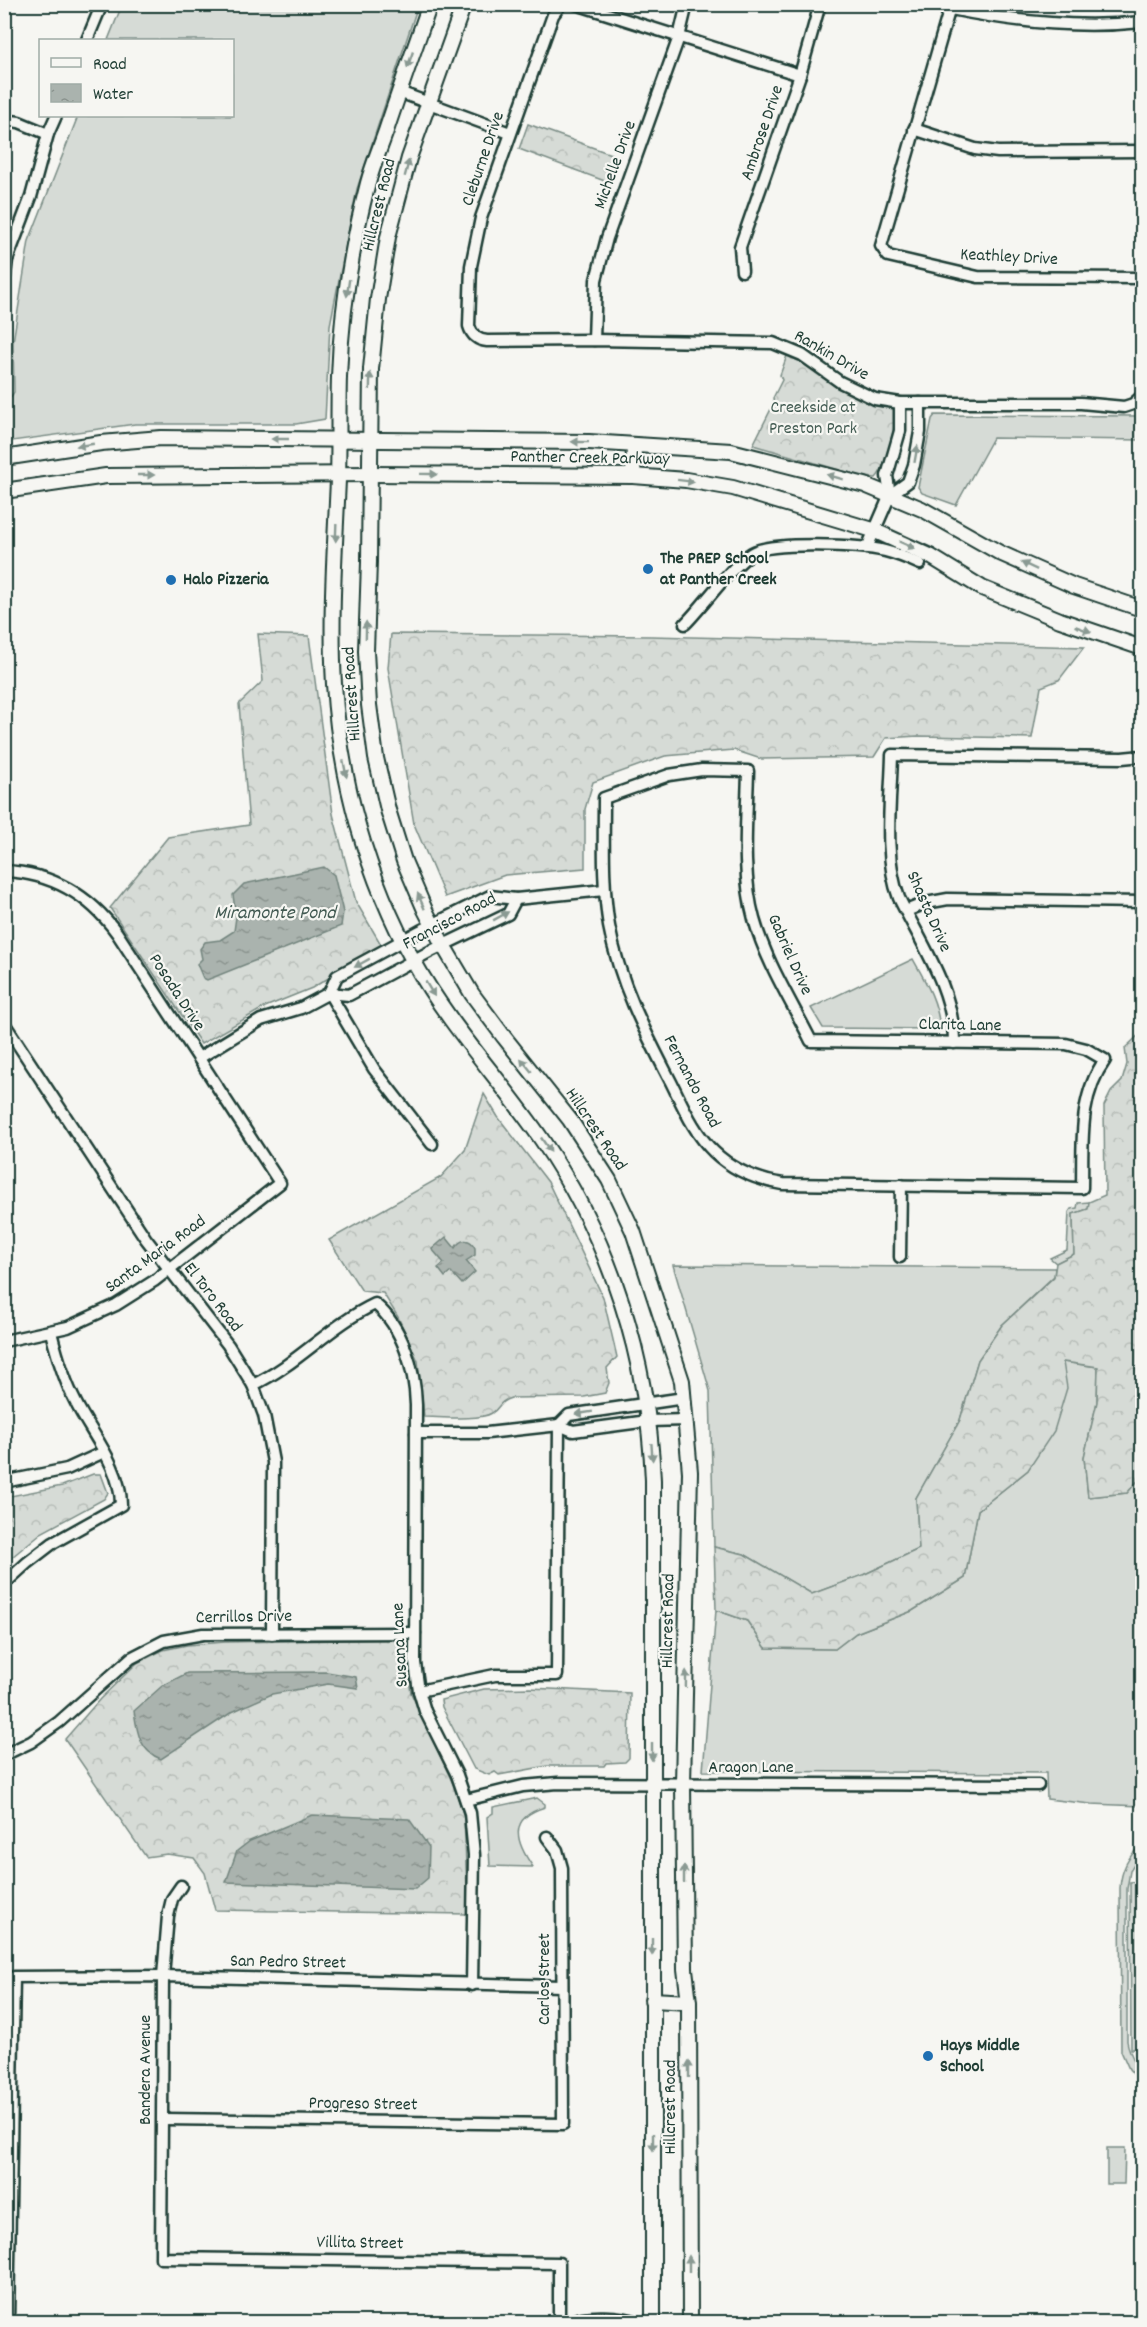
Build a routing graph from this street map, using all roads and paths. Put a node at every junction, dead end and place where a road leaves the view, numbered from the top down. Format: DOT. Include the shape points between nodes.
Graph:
graph roads {
  1 [pos="430,4"];
  2 [pos="464,4"];
  3 [pos="561,4"];
  4 [pos="576,4"];
  5 [pos="687,4"];
  6 [pos="820,4"];
  7 [pos="100,5"];
  8 [pos="951,7"];
  9 [pos="1143,22"];
  10 [pos="679,37"];
  11 [pos="87,39"];
  12 [pos="800,75"];
  13 [pos="399,92"];
  14 [pos="429,103"];
  15 [pos="56,117"];
  16 [pos="4,120"];
  17 [pos="914,129"];
  18 [pos="510,133"];
  19 [pos="48,134"];
  20 [pos="1143,151"];
  21 [pos="6,260"];
  22 [pos="742,271"];
  23 [pos="1143,278"];
  24 [pos="4,283"];
  25 [pos="471,333"];
  26 [pos="594,340"];
  27 [pos="1141,399"];
  28 [pos="900,403"];
  29 [pos="920,403"];
  30 [pos="338,439"];
  31 [pos="370,439"];
  32 [pos="633,445"];
  33 [pos="4,458"];
  34 [pos="338,474"];
  35 [pos="370,474"];
  36 [pos="633,476"];
  37 [pos="4,491"];
  38 [pos="890,495"];
  39 [pos="873,530"];
  40 [pos="867,548"];
  41 [pos="920,564"];
  42 [pos="1143,609"];
  43 [pos="686,624"];
  44 [pos="1143,648"];
  45 [pos="1143,756"];
  46 [pos="604,798"];
  47 [pos="4,871"];
  48 [pos="604,890"];
  49 [pos="516,899"];
  50 [pos="1143,902"];
  51 [pos="906,911"];
  52 [pos="432,925"];
  53 [pos="403,940"];
  54 [pos="443,945"];
  55 [pos="413,961"];
  56 [pos="329,993"];
  57 [pos="4,1023"];
  58 [pos="811,1041"];
  59 [pos="954,1042"];
  60 [pos="199,1058"];
  61 [pos="432,1143"];
  62 [pos="280,1183"];
  63 [pos="901,1185"];
  64 [pos="1082,1188"];
  65 [pos="900,1257"];
  66 [pos="169,1269"];
  67 [pos="51,1332"];
  68 [pos="4,1341"];
  69 [pos="253,1385"];
  70 [pos="684,1398"];
  71 [pos="646,1403"];
  72 [pos="686,1420"];
  73 [pos="648,1421"];
  74 [pos="558,1425"];
  75 [pos="416,1433"];
  76 [pos="104,1452"];
  77 [pos="4,1482"];
  78 [pos="4,1584"];
  79 [pos="415,1633"];
  80 [pos="272,1634"];
  81 [pos="419,1691"];
  82 [pos="4,1755"];
  83 [pos="652,1784"];
  84 [pos="683,1784"];
  85 [pos="1038,1785"];
  86 [pos="466,1800"];
  87 [pos="548,1837"];
  88 [pos="181,1886"];
  89 [pos="163,1976"];
  90 [pos="472,1984"];
  91 [pos="562,1986"];
  92 [pos="652,2000"];
  93 [pos="689,2002"];
  94 [pos="163,2120"];
  95 [pos="563,2124"];
  96 [pos="161,2258"];
  97 [pos="8,2322"];
  98 [pos="559,2322"];
  99 [pos="571,2322"];
  100 [pos="637,2322"];
  101 [pos="653,2322"];
  102 [pos="690,2322"];
  1 -- 13 [label="street, Hillcrest Road, one-way"];
  2 -- 14 [label="street, Hillcrest Road"];
  3 -- 18 [label="street, Cleburne Drive" via="553,15"];
  4 -- 10 [label="street"];
  5 -- 10 [label="street, Michelle Drive"];
  6 -- 12 [label="street, Ambrose Drive"];
  7 -- 11 [label="street"];
  8 -- 9 [label="street" via="1019,22"];
  8 -- 17 [label="street"];
  10 -- 12 [label="street"];
  10 -- 26 [label="street, Michelle Drive" via="607,238 596,280"];
  12 -- 22 [label="street, Ambrose Drive" via="740,247"];
  13 -- 14 [label="street"];
  13 -- 30 [label="street, Hillcrest Road, one-way" via="369,181 355,245 339,373"];
  14 -- 18 [label="street"];
  31 -- 14 [label="street, Hillcrest Road, one-way" via="371,369 388,237 409,158"];
  15 -- 19 [label="street"];
  16 -- 19 [label="street"];
  17 -- 20 [label="street" via="975,149 998,152"];
  17 -- 23 [label="street, Keathley Drive" via="881,246 888,256 978,277"];
  18 -- 25 [label="street, Cleburne Drive" via="481,218 471,266"];
  19 -- 21 [label="street" via="31,197"];
  21 -- 24 [label="street"];
  25 -- 26 [label="street, Rankin Drive" via="487,341"];
  26 -- 28 [label="street, Rankin Drive" via="773,343 802,354 840,382 875,399"];
  27 -- 29 [label="street, Rankin Drive" via="1124,407 1081,403"];
  28 -- 29 [label="street, Rankin Drive"];
  28 -- 38 [label="street" via="900,431 887,476"];
  38 -- 29 [label="street, one-way" via="908,482 914,465"];
  30 -- 31 [label="street, Panther Creek Parkway"];
  30 -- 33 [label="street, Panther Creek Parkway, one-way" via="161,438"];
  30 -- 34 [label="street, Hillcrest Road"];
  32 -- 31 [label="street, Panther Creek Parkway, one-way"];
  31 -- 35 [label="street, Hillcrest Road"];
  32 -- 36 [label="street"];
  38 -- 32 [label="street, Panther Creek Parkway, one-way" via="731,451"];
  34 -- 35 [label="street, Panther Creek Parkway"];
  37 -- 34 [label="street, Panther Creek Parkway, one-way" via="106,476"];
  34 -- 53 [label="street, Hillcrest Road, one-way" via="333,660 340,741 365,847"];
  35 -- 36 [label="street, Panther Creek Parkway, one-way"];
  52 -- 35 [label="street, Hillcrest Road, one-way" via="396,836 372,731 366,651"];
  36 -- 39 [label="street, Panther Creek Parkway, one-way" via="733,488"];
  38 -- 39 [label="street"];
  42 -- 38 [label="street, Panther Creek Parkway, one-way" via="1074,586 1000,553"];
  39 -- 40 [label="street"];
  39 -- 44 [label="street, Panther Creek Parkway, one-way" via="930,556 982,588"];
  40 -- 41 [label="street"];
  40 -- 43 [label="street" via="786,546 755,551"];
  45 -- 51 [label="street, Shasta Drive" via="892,755 891,865"];
  46 -- 48 [label="street, Fernando Road"];
  46 -- 58 [label="street, Gabriel Drive" via="685,771 748,771 747,876 754,917 767,954"];
  47 -- 60 [label="street, Posada Drive" via="51,880 93,906 117,933"];
  48 -- 49 [label="street"];
  48 -- 63 [label="street, Fernando Road" via="615,953 627,992 693,1125 708,1147 741,1171 774,1182"];
  49 -- 52 [label="street, Francisco Road" via="490,896"];
  54 -- 49 [label="street, Francisco Road, one-way" via="508,914"];
  50 -- 51 [label="street" via="948,899"];
  51 -- 59 [label="street, Shasta Drive" via="947,993"];
  52 -- 53 [label="street, Francisco Road"];
  52 -- 54 [label="street, Hillcrest Road"];
  53 -- 55 [label="street, Hillcrest Road"];
  53 -- 56 [label="street, Francisco Road, one-way" via="337,976"];
  54 -- 55 [label="street, Francisco Road"];
  70 -- 54 [label="street, Hillcrest Road, one-way" via="633,1231 609,1180 570,1120 485,1011"];
  55 -- 56 [label="street, Francisco Road" via="349,995"];
  55 -- 71 [label="street, Hillcrest Road, one-way" via="450,1020 542,1139 581,1204 622,1300"];
  56 -- 60 [label="street, Francisco Road" via="301,1008 251,1024"];
  56 -- 61 [label="street" via="374,1069"];
  57 -- 66 [label="street, El Toro Road"];
  58 -- 59 [label="street, Clarita Lane"];
  59 -- 64 [label="street, Clarita Lane" via="1066,1044 1105,1060 1090,1087 1085,1108"];
  60 -- 62 [label="street, Posada Drive"];
  62 -- 66 [label="street, Santa Maria Road"];
  63 -- 64 [label="street, Fernando Road"];
  63 -- 65 [label="street"];
  66 -- 67 [label="street, Santa Maria Road" via="116,1305"];
  66 -- 69 [label="street, El Toro Road" via="233,1352"];
  67 -- 68 [label="street, Santa Maria Road"];
  67 -- 76 [label="street" via="70,1391"];
  69 -- 75 [label="street, Susana Lane" via="282,1370 343,1323 375,1304 396,1331 411,1366 416,1392"];
  69 -- 80 [label="street, El Toro Road" via="268,1430 273,1462"];
  70 -- 71 [label="street"];
  70 -- 72 [label="street, Hillcrest Road"];
  71 -- 73 [label="street, Hillcrest Road"];
  71 -- 74 [label="street, one-way" via="569,1415"];
  72 -- 73 [label="street"];
  84 -- 72 [label="street, Hillcrest Road, one-way" via="690,1472"];
  73 -- 74 [label="street" via="573,1431"];
  73 -- 83 [label="street, Hillcrest Road, one-way" via="653,1480"];
  74 -- 75 [label="street" via="487,1433"];
  74 -- 81 [label="street" via="557,1675 495,1675"];
  75 -- 79 [label="street, Susana Lane"];
  76 -- 77 [label="street" via="57,1472"];
  76 -- 78 [label="street" via="121,1493 121,1505 53,1543"];
  79 -- 80 [label="street, Cerrillos Drive"];
  79 -- 81 [label="street, Susana Lane"];
  80 -- 82 [label="street, Cerrillos Drive" via="201,1634 153,1646 121,1665 59,1722"];
  81 -- 86 [label="street, Susana Lane"];
  83 -- 84 [label="street, Aragon Lane"];
  83 -- 86 [label="street, Aragon Lane" via="546,1783"];
  83 -- 92 [label="street, Hillcrest Road, one-way"];
  84 -- 85 [label="street, Aragon Lane"];
  93 -- 84 [label="street, Hillcrest Road, one-way" via="685,1969"];
  86 -- 90 [label="street, Susana Lane" via="474,1848"];
  87 -- 91 [label="street, Carlos Street" via="562,1868"];
  88 -- 89 [label="street, Bandera Avenue" via="172,1899 168,1916"];
  89 -- 90 [label="street, San Pedro Street"];
  89 -- 94 [label="street, Bandera Avenue"];
  89 -- 97 [label="street, San Pedro Street" via="14,1977"];
  90 -- 91 [label="street, San Pedro Street"];
  91 -- 95 [label="street, Carlos Street"];
  92 -- 93 [label="street"];
  92 -- 101 [label="street, Hillcrest Road, one-way"];
  102 -- 93 [label="street, Hillcrest Road, one-way"];
  94 -- 95 [label="street, Progreso Street"];
  94 -- 96 [label="street, Bandera Avenue"];
  96 -- 98 [label="street, Villita Street" via="559,2263"];
  99 -- 100 [label="street" via="578,2318 627,2318"];
}
